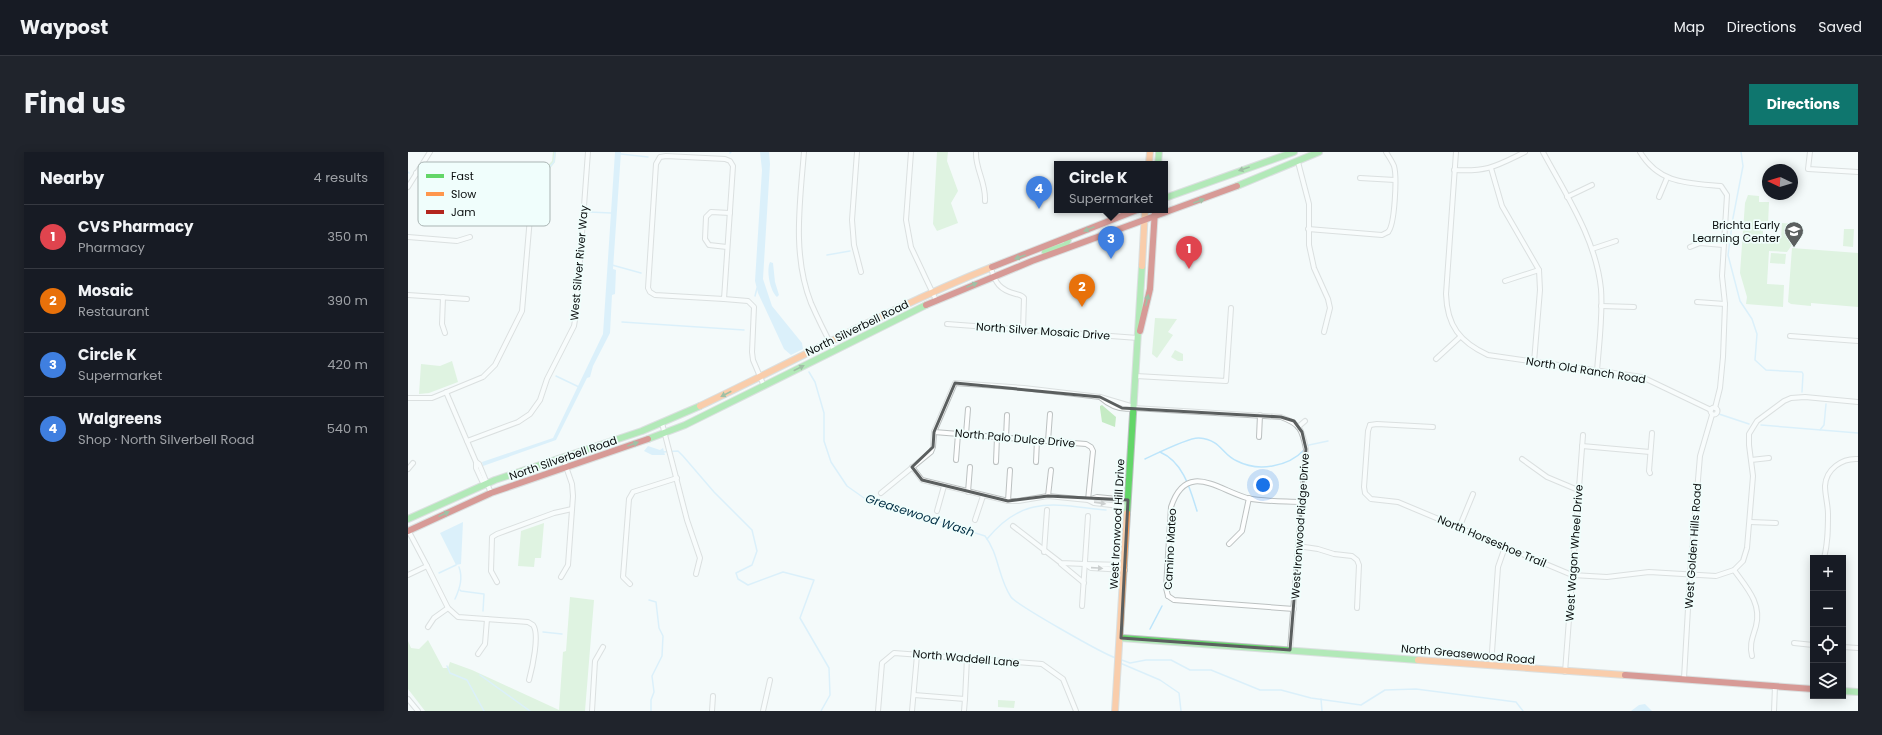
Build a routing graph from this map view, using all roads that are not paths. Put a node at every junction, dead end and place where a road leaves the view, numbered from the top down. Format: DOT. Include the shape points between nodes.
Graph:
graph roads {
  1 [pos="430,152"];
  2 [pos="588,152"];
  3 [pos="804,152"];
  4 [pos="857,152"];
  5 [pos="911,152"];
  6 [pos="976,152"];
  7 [pos="1294,152"];
  8 [pos="1319,152"];
  9 [pos="1386,152"];
  10 [pos="1456,152"];
  11 [pos="1525,152"];
  12 [pos="1544,152"];
  13 [pos="1640,152"];
  14 [pos="1810,152"];
  15 [pos="423,162"];
  16 [pos="1264,162"];
  17 [pos="1298,162"];
  18 [pos="1491,168"];
  19 [pos="418,170"];
  20 [pos="1454,170"];
  21 [pos="1858,172"];
  22 [pos="416,173"];
  23 [pos="1269,174"];
  24 [pos="1360,178"];
  25 [pos="1667,178"];
  26 [pos="1395,180"];
  27 [pos="1592,184"];
  28 [pos="408,187"];
  29 [pos="1168,197"];
  30 [pos="1567,197"];
  31 [pos="1659,197"];
  32 [pos="985,201"];
  33 [pos="1168,209"];
  34 [pos="730,213"];
  35 [pos="1129,213"];
  36 [pos="1145,213"];
  37 [pos="1155,213"];
  38 [pos="1144,221"];
  39 [pos="529,226"];
  40 [pos="1308,230"];
  41 [pos="408,237"];
  42 [pos="470,237"];
  43 [pos="1069,237"];
  44 [pos="1616,241"];
  45 [pos="1723,245"];
  46 [pos="727,247"];
  47 [pos="1690,247"];
  48 [pos="1592,249"];
  49 [pos="1032,261"];
  50 [pos="991,268"];
  51 [pos="1539,270"];
  52 [pos="861,272"];
  53 [pos="994,276"];
  54 [pos="1505,281"];
  55 [pos="932,292"];
  56 [pos="408,295"];
  57 [pos="443,297"];
  58 [pos="467,299"];
  59 [pos="724,299"];
  60 [pos="936,300"];
  61 [pos="1697,302"];
  62 [pos="1725,304"];
  63 [pos="1601,306"];
  64 [pos="1634,307"];
  65 [pos="1231,308"];
  66 [pos="947,324"];
  67 [pos="1023,330"];
  68 [pos="1324,332"];
  69 [pos="445,333"];
  70 [pos="1790,336"];
  71 [pos="1460,337"];
  72 [pos="1138,338"];
  73 [pos="1858,341"];
  74 [pos="830,342"];
  75 [pos="834,350"];
  76 [pos="1436,359"];
  77 [pos="1534,362"];
  78 [pos="1597,371"];
  79 [pos="1136,376"];
  80 [pos="761,377"];
  81 [pos="764,386"];
  82 [pos="446,392"];
  83 [pos="408,398"];
  84 [pos="1858,402"];
  85 [pos="1134,408"];
  86 [pos="968,409"];
  87 [pos="1713,411"];
  88 [pos="1050,414"];
  89 [pos="1008,415"];
  90 [pos="1260,415"];
  91 [pos="1305,421"];
  92 [pos="662,423"];
  93 [pos="1298,427"];
  94 [pos="1434,427"];
  95 [pos="665,432"];
  96 [pos="934,432"];
  97 [pos="1652,433"];
  98 [pos="958,434"];
  99 [pos="966,434"];
  100 [pos="1583,435"];
  101 [pos="997,437"];
  102 [pos="1259,437"];
  103 [pos="1006,438"];
  104 [pos="1037,440"];
  105 [pos="467,441"];
  106 [pos="1048,441"];
  107 [pos="1582,446"];
  108 [pos="1650,452"];
  109 [pos="563,458"];
  110 [pos="1769,458"];
  111 [pos="1522,459"];
  112 [pos="1858,459"];
  113 [pos="956,460"];
  114 [pos="1751,460"];
  115 [pos="413,462"];
  116 [pos="996,462"];
  117 [pos="1036,462"];
  118 [pos="566,467"];
  119 [pos="912,467"];
  120 [pos="970,467"];
  121 [pos="408,469"];
  122 [pos="1010,470"];
  123 [pos="1051,470"];
  124 [pos="1650,473"];
  125 [pos="677,478"];
  126 [pos="486,483"];
  127 [pos="944,486"];
  128 [pos="1578,490"];
  129 [pos="968,492"];
  130 [pos="491,493"];
  131 [pos="881,493"];
  132 [pos="1473,494"];
  133 [pos="983,496"];
  134 [pos="1048,496"];
  135 [pos="1249,498"];
  136 [pos="1088,500"];
  137 [pos="1128,500"];
  138 [pos="1008,501"];
  139 [pos="1302,502"];
  140 [pos="1128,507"];
  141 [pos="572,509"];
  142 [pos="1047,510"];
  143 [pos="936,511"];
  144 [pos="1088,516"];
  145 [pos="408,519"];
  146 [pos="975,520"];
  147 [pos="1750,522"];
  148 [pos="1776,523"];
  149 [pos="1013,526"];
  150 [pos="1459,528"];
  151 [pos="408,530"];
  152 [pos="1229,544"];
  153 [pos="1298,546"];
  154 [pos="1505,547"];
  155 [pos="1044,552"];
  156 [pos="1824,555"];
  157 [pos="1061,563"];
  158 [pos="1085,564"];
  159 [pos="427,566"];
  160 [pos="1125,567"];
  161 [pos="1734,570"];
  162 [pos="696,574"];
  163 [pos="1690,574"];
  164 [pos="408,575"];
  165 [pos="1572,575"];
  166 [pos="561,577"];
  167 [pos="497,582"];
  168 [pos="1084,583"];
  169 [pos="630,584"];
  170 [pos="1168,596"];
  171 [pos="1164,600"];
  172 [pos="1082,606"];
  173 [pos="448,608"];
  174 [pos="1357,608"];
  175 [pos="1294,609"];
  176 [pos="487,619"];
  177 [pos="428,627"];
  178 [pos="1121,638"];
  179 [pos="1794,643"];
  180 [pos="1810,644"];
  181 [pos="1846,647"];
  182 [pos="603,648"];
  183 [pos="1858,648"];
  184 [pos="1290,650"];
  185 [pos="478,654"];
  186 [pos="917,655"];
  187 [pos="1752,656"];
  188 [pos="967,658"];
  189 [pos="1491,666"];
  190 [pos="1565,672"];
  191 [pos="1684,678"];
  192 [pos="529,680"];
  193 [pos="770,680"];
  194 [pos="1775,686"];
  195 [pos="1810,689"];
  196 [pos="1846,691"];
  197 [pos="1858,692"];
  198 [pos="713,696"];
  199 [pos="914,696"];
  200 [pos="408,699"];
  201 [pos="965,699"];
  202 [pos="418,711"];
  203 [pos="592,711"];
  204 [pos="712,711"];
  205 [pos="762,711"];
  206 [pos="878,711"];
  207 [pos="912,711"];
  208 [pos="964,711"];
  209 [pos="1076,711"];
  210 [pos="1115,711"];
  211 [pos="1774,711"];
  1 -- 15 [label="street"];
  2 -- 105 [label="street, West Silver River Way" via="574,326 540,400 530,414 518,422"];
  3 -- 74 [label="street" via="799,250 811,303"];
  4 -- 52 [label="street" via="852,220 854,245"];
  5 -- 55 [label="street" via="906,220 911,247"];
  6 -- 32 [label="street" via="985,188"];
  7 -- 16 [label="main road"];
  8 -- 17 [label="main road, North Silverbell Road"];
  9 -- 26 [label="street" via="1394,167"];
  10 -- 20 [label="street"];
  11 -- 18 [label="street"];
  12 -- 30 [label="street"];
  13 -- 25 [label="street" via="1654,170"];
  14 -- 21 [label="street" via="1808,169"];
  16 -- 23 [label="main road"];
  16 -- 29 [label="main road, one-way"];
  17 -- 23 [label="main road, North Silverbell Road"];
  17 -- 40 [label="street" via="1309,204"];
  18 -- 20 [label="street" via="1473,171"];
  18 -- 51 [label="street" via="1500,200"];
  19 -- 22 [label="street"];
  20 -- 71 [label="street" via="1446,300 1450,320"];
  22 -- 28 [label="street"];
  33 -- 23 [label="main road, North Silverbell Road, one-way"];
  24 -- 26 [label="street"];
  25 -- 31 [label="street"];
  25 -- 45 [label="street, West Golden Hills Road" via="1683,183 1721,186 1725,190 1727,195"];
  26 -- 40 [label="street" via="1390,234"];
  27 -- 30 [label="street"];
  30 -- 48 [label="street"];
  34 -- 46 [label="street"];
  34 -- 46 [label="street" via="711,212 706,217 705,239 708,245"];
  34 -- 59 [label="street" via="733,162 657,157 648,292"];
  35 -- 43 [label="main road, North Silverbell Road, one-way"];
  36 -- 38 [label="main road, West Ironwood Hill Drive"];
  37 -- 38 [label="main road, North Silverbell Road"];
  72 -- 37 [label="main road, West Ironwood Hill Drive, one-way" via="1150,289"];
  38 -- 49 [label="main road, North Silverbell Road"];
  38 -- 72 [label="main road, West Ironwood Hill Drive"];
  39 -- 82 [label="street" via="522,311 495,365 482,377"];
  40 -- 68 [label="street" via="1314,268 1330,308"];
  41 -- 42 [label="street" via="458,240"];
  43 -- 49 [label="main road" via="1066,245 1044,253"];
  43 -- 50 [label="main road, North Silverbell Road, one-way"];
  44 -- 48 [label="street"];
  45 -- 47 [label="street" via="1700,243"];
  45 -- 62 [label="street, West Golden Hills Road" via="1722,276"];
  46 -- 59 [label="street"];
  48 -- 63 [label="street" via="1601,289"];
  49 -- 53 [label="main road, North Silverbell Road"];
  50 -- 53 [label="street"];
  50 -- 55 [label="main road, North Silverbell Road"];
  51 -- 54 [label="street"];
  51 -- 77 [label="street" via="1540,290"];
  60 -- 53 [label="main road, North Silverbell Road, one-way"];
  53 -- 67 [label="street" via="1001,288 1024,298"];
  55 -- 60 [label="street"];
  55 -- 74 [label="main road, North Silverbell Road"];
  56 -- 57 [label="street"];
  57 -- 58 [label="street"];
  57 -- 69 [label="street" via="442,324"];
  59 -- 80 [label="street" via="752,303 755,310 752,352"];
  60 -- 75 [label="main road, North Silverbell Road"];
  61 -- 62 [label="street"];
  62 -- 87 [label="street, West Golden Hills Road" via="1720,388"];
  63 -- 64 [label="street"];
  63 -- 78 [label="street"];
  65 -- 79 [label="street" via="1226,381"];
  66 -- 67 [label="street, North Silver Mosaic Drive"];
  67 -- 72 [label="street, North Silver Mosaic Drive"];
  70 -- 73 [label="street"];
  71 -- 76 [label="street"];
  71 -- 77 [label="street, North Old Ranch Road" via="1473,348 1488,355"];
  72 -- 79 [label="main road, West Ironwood Hill Drive"];
  74 -- 75 [label="street"];
  74 -- 80 [label="main road, North Silverbell Road"];
  81 -- 75 [label="main road, North Silverbell Road, one-way"];
  77 -- 78 [label="street, North Old Ranch Road"];
  78 -- 87 [label="street, North Old Ranch Road" via="1642,377"];
  79 -- 85 [label="main road, West Ironwood Hill Drive"];
  80 -- 81 [label="street"];
  80 -- 92 [label="main road, North Silverbell Road, one-way"];
  81 -- 95 [label="main road, North Silverbell Road" via="685,425"];
  82 -- 83 [label="street" via="432,398"];
  82 -- 105 [label="street"];
  84 -- 114 [label="street" via="1805,397 1784,401 1757,421 1749,434"];
  85 -- 90 [label="street"];
  85 -- 96 [label="street" via="1100,397 955,383"];
  85 -- 137 [label="main road, West Ironwood Hill Drive"];
  86 -- 99 [label="street"];
  87 -- 163 [label="street, West Golden Hills Road" via="1700,456"];
  88 -- 106 [label="street"];
  89 -- 103 [label="street"];
  90 -- 93 [label="street" via="1294,421"];
  90 -- 102 [label="street"];
  91 -- 93 [label="street"];
  92 -- 95 [label="street"];
  92 -- 109 [label="main road, North Silverbell Road"];
  93 -- 139 [label="street, West Ironwood Ridge Drive" via="1302,432 1306,449"];
  94 -- 150 [label="street, North Horseshoe Trail" via="1369,424 1365,496 1398,502"];
  118 -- 95 [label="main road, North Silverbell Road, one-way"];
  95 -- 125 [label="street"];
  96 -- 98 [label="street, North Palo Dulce Drive"];
  96 -- 119 [label="street" via="931,452"];
  97 -- 108 [label="street"];
  98 -- 99 [label="street, North Palo Dulce Drive"];
  98 -- 113 [label="street"];
  99 -- 101 [label="street, North Palo Dulce Drive"];
  100 -- 107 [label="street, West Wagon Wheel Drive"];
  101 -- 103 [label="street, North Palo Dulce Drive"];
  101 -- 116 [label="street"];
  103 -- 104 [label="street, North Palo Dulce Drive"];
  104 -- 106 [label="street, North Palo Dulce Drive"];
  104 -- 117 [label="street"];
  105 -- 126 [label="street"];
  106 -- 136 [label="street, North Palo Dulce Drive" via="1086,444 1093,451"];
  107 -- 108 [label="street"];
  107 -- 128 [label="street, West Wagon Wheel Drive"];
  108 -- 124 [label="street"];
  109 -- 118 [label="street"];
  109 -- 126 [label="main road, North Silverbell Road"];
  110 -- 114 [label="street"];
  111 -- 128 [label="street" via="1547,477"];
  112 -- 156 [label="street" via="1840,462 1829,473 1825,485 1828,533"];
  114 -- 147 [label="street" via="1753,476"];
  115 -- 121 [label="street"];
  118 -- 130 [label="main road, North Silverbell Road"];
  118 -- 141 [label="street" via="572,484"];
  119 -- 127 [label="street" via="922,480"];
  119 -- 131 [label="street"];
  120 -- 129 [label="street"];
  122 -- 138 [label="street"];
  123 -- 134 [label="street"];
  125 -- 162 [label="street" via="700,558"];
  125 -- 169 [label="street" via="633,492 629,499 623,577"];
  126 -- 130 [label="street"];
  126 -- 145 [label="main road, North Silverbell Road"];
  127 -- 129 [label="street"];
  127 -- 143 [label="street"];
  128 -- 165 [label="street, West Wagon Wheel Drive"];
  129 -- 133 [label="street"];
  151 -- 130 [label="main road, North Silverbell Road, one-way"];
  132 -- 150 [label="street"];
  133 -- 138 [label="street"];
  133 -- 146 [label="street"];
  134 -- 136 [label="street"];
  134 -- 138 [label="street"];
  135 -- 139 [label="street, Camino Mateo"];
  135 -- 152 [label="street" via="1242,531"];
  135 -- 170 [label="street, Camino Mateo" via="1206,481 1187,483 1175,496 1166,588"];
  136 -- 137 [label="street" via="1097,497"];
  136 -- 140 [label="street, one-way"];
  137 -- 140 [label="main road, West Ironwood Hill Drive"];
  139 -- 153 [label="street, West Ironwood Ridge Drive"];
  140 -- 160 [label="main road, West Ironwood Hill Drive"];
  141 -- 166 [label="street" via="568,565"];
  141 -- 167 [label="street" via="554,513 492,538 491,571"];
  142 -- 155 [label="street"];
  144 -- 158 [label="street"];
  147 -- 148 [label="street"];
  147 -- 161 [label="street" via="1743,561"];
  149 -- 155 [label="street"];
  150 -- 154 [label="street, North Horseshoe Trail"];
  151 -- 159 [label="street"];
  153 -- 174 [label="street" via="1358,558"];
  153 -- 175 [label="street, West Ironwood Ridge Drive"];
  154 -- 165 [label="street, North Horseshoe Trail"];
  154 -- 189 [label="street" via="1498,566"];
  155 -- 157 [label="street"];
  157 -- 158 [label="street"];
  157 -- 168 [label="street"];
  158 -- 160 [label="street"];
  158 -- 168 [label="street"];
  159 -- 164 [label="street"];
  159 -- 173 [label="street"];
  160 -- 178 [label="main road, West Ironwood Hill Drive"];
  161 -- 163 [label="street, North Horseshoe Trail" via="1716,576"];
  161 -- 187 [label="street" via="1751,593 1757,609 1757,623 1750,647"];
  163 -- 165 [label="street, North Horseshoe Trail" via="1649,572 1607,578"];
  163 -- 191 [label="street, West Golden Hills Road"];
  165 -- 190 [label="street, West Wagon Wheel Drive"];
  168 -- 172 [label="street"];
  170 -- 171 [label="street"];
  170 -- 175 [label="street" via="1174,600"];
  173 -- 176 [label="street" via="458,617"];
  173 -- 177 [label="street" via="434,618"];
  175 -- 184 [label="street, West Ironwood Ridge Drive"];
  176 -- 185 [label="street" via="485,644"];
  176 -- 192 [label="street" via="528,622 533,625 536,633 533,667"];
  178 -- 184 [label="main road, North Greasewood Road"];
  178 -- 210 [label="main road, West Ironwood Hill Drive"];
  179 -- 180 [label="street"];
  181 -- 183 [label="street"];
  182 -- 203 [label="street" via="596,661"];
  184 -- 189 [label="main road, North Greasewood Road"];
  186 -- 188 [label="street, North Waddell Lane"];
  186 -- 199 [label="street"];
  186 -- 206 [label="street, North Waddell Lane" via="894,653 882,663"];
  188 -- 201 [label="street"];
  188 -- 209 [label="street, North Waddell Lane" via="1042,664 1063,678"];
  189 -- 190 [label="main road, North Greasewood Road"];
  190 -- 191 [label="main road, North Greasewood Road"];
  191 -- 194 [label="main road, North Greasewood Road"];
  193 -- 205 [label="street"];
  194 -- 195 [label="main road, North Greasewood Road"];
  194 -- 211 [label="street"];
  196 -- 197 [label="main road"];
  198 -- 204 [label="street"];
  199 -- 201 [label="street"];
  199 -- 207 [label="street"];
  200 -- 202 [label="street"];
  201 -- 208 [label="street"];
}
